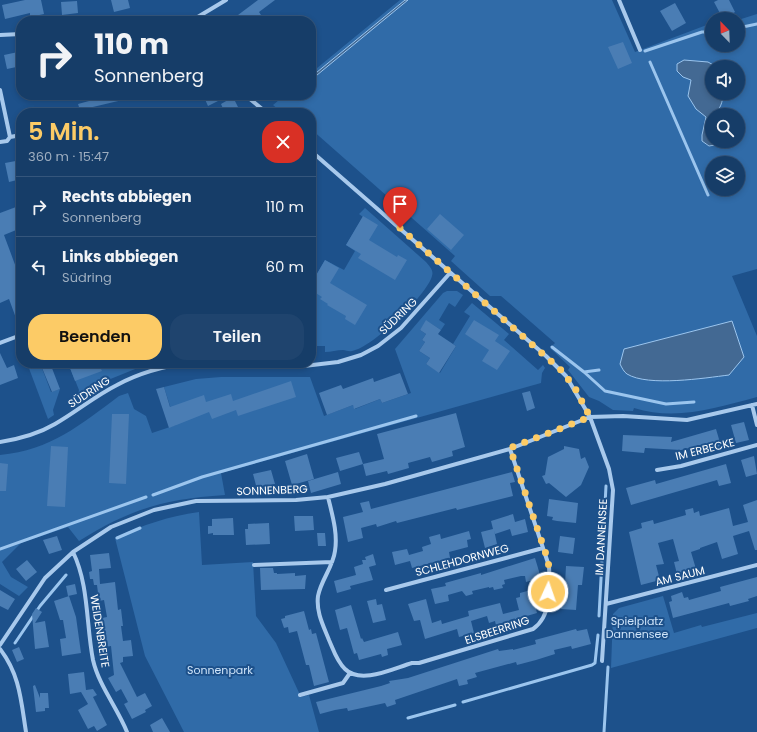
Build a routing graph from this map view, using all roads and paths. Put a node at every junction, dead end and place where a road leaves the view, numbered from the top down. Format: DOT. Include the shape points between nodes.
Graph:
graph roads {
  1 [pos="226,0"];
  2 [pos="619,0"];
  3 [pos="199,16"];
  4 [pos="16,34"];
  5 [pos="0,35"];
  6 [pos="640,50"];
  7 [pos="0,90"];
  8 [pos="251,100"];
  9 [pos="261,108"];
  10 [pos="16,136"];
  11 [pos="10,137"];
  12 [pos="0,142"];
  13 [pos="316,155"];
  14 [pos="450,273"];
  15 [pos="16,337"];
  16 [pos="0,343"];
  17 [pos="316,365"];
  18 [pos="164,368"];
  19 [pos="757,404"];
  20 [pos="752,406"];
  21 [pos="590,417"];
  22 [pos="757,424"];
  23 [pos="0,442"];
  24 [pos="757,445"];
  25 [pos="510,448"];
  26 [pos="657,470"];
  27 [pos="328,496"];
  28 [pos="544,548"];
  29 [pos="73,552"];
  30 [pos="332,562"];
  31 [pos="254,565"];
  32 [pos="757,565"];
  33 [pos="386,590"];
  34 [pos="606,604"];
  35 [pos="0,645"];
  36 [pos="0,649"];
  37 [pos="602,661"];
  38 [pos="350,673"];
  39 [pos="300,695"];
  40 [pos="26,732"];
  41 [pos="127,732"];
  1 -- 3 [label="street"];
  2 -- 6 [label="street"];
  4 -- 5 [label="street"];
  7 -- 11 [label="street"];
  8 -- 9 [label="street"];
  10 -- 11 [label="street"];
  11 -- 12 [label="street" via="7,141"];
  13 -- 14 [label="street"];
  14 -- 17 [label="street, SÜDRING" via="401,328 378,346 361,356"];
  14 -- 21 [label="street" via="561,370 575,388"];
  15 -- 16 [label="street"];
  18 -- 23 [label="street, SÜDRING" via="127,380 49,427 28,436"];
  19 -- 20 [label="street, SONNENBERG"];
  20 -- 21 [label="street, SONNENBERG" via="687,420 623,416"];
  20 -- 22 [label="street"];
  21 -- 25 [label="street, SONNENBERG"];
  21 -- 34 [label="street, IM DANNENSEE" via="609,468 612,484"];
  24 -- 26 [label="street, IM ERBECKE"];
  25 -- 27 [label="street, SONNENBERG" via="385,484"];
  25 -- 28 [label="street, ELSBEERRING"];
  27 -- 29 [label="street, SONNENBERG" via="296,500 196,502 172,505 111,527"];
  27 -- 30 [label="street" via="336,541"];
  28 -- 33 [label="street, SCHLEHDORNWEG"];
  28 -- 38 [label="street, ELSBEERRING" via="549,566 547,607 544,619 533,629 419,663 363,676"];
  29 -- 35 [label="street, SONNENBERG" via="45,578"];
  29 -- 41 [label="street, WEIDENBREITE" via="80,568 96,670"];
  30 -- 31 [label="street"];
  30 -- 38 [label="street" via="321,585 318,613 338,660"];
  32 -- 34 [label="street, AM SAUM"];
  34 -- 37 [label="street, IM DANNENSEE"];
  36 -- 40 [label="street" via="15,673"];
  38 -- 39 [label="street" via="343,683"];
}
